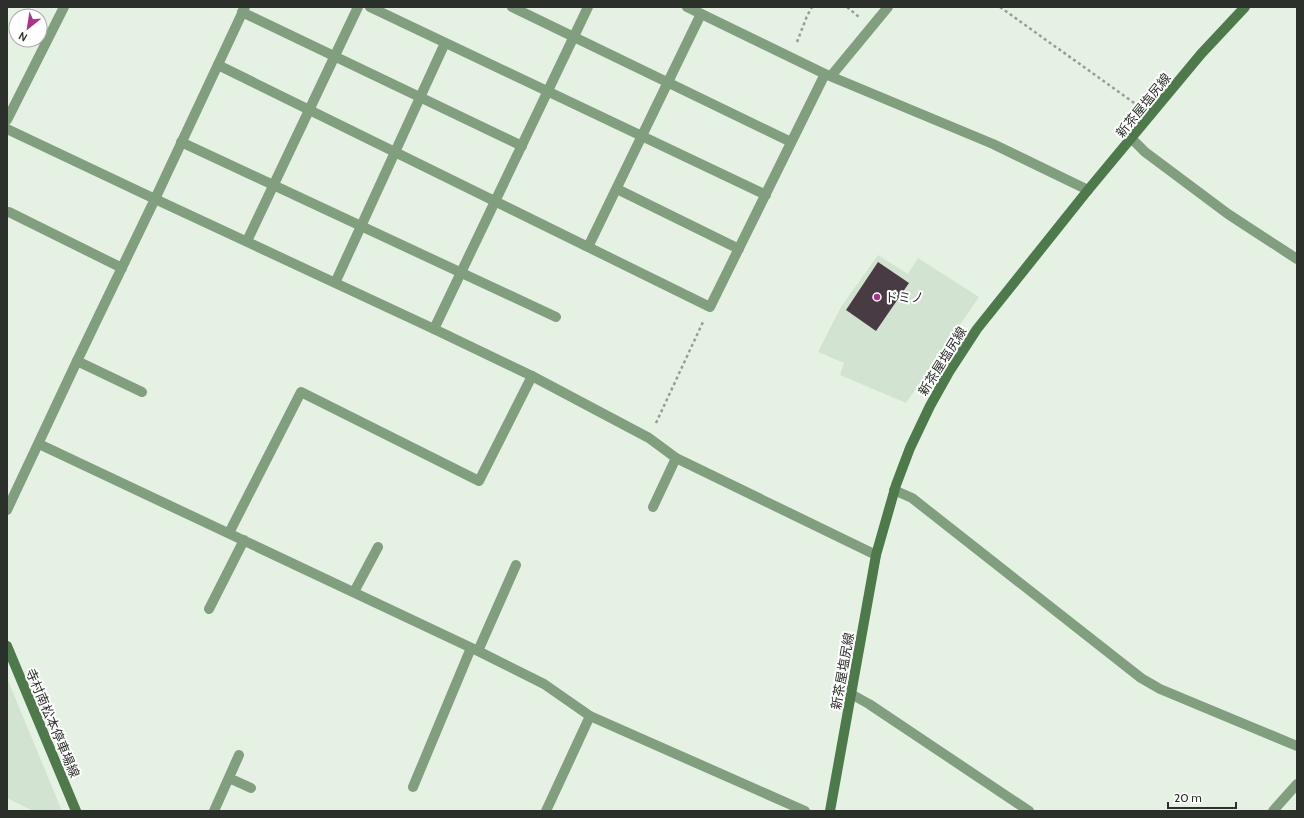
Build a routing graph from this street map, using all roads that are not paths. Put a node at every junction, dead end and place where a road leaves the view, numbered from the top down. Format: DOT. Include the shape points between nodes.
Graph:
graph roads {
  1 [pos="64,7"];
  2 [pos="358,7"];
  3 [pos="370,7"];
  4 [pos="512,7"];
  5 [pos="588,7"];
  6 [pos="687,7"];
  7 [pos="888,7"];
  8 [pos="1245,7"];
  9 [pos="244,9"];
  10 [pos="701,14"];
  11 [pos="574,37"];
  12 [pos="445,43"];
  13 [pos="335,56"];
  14 [pos="218,65"];
  15 [pos="828,75"];
  16 [pos="668,82"];
  17 [pos="548,92"];
  18 [pos="420,97"];
  19 [pos="309,110"];
  20 [pos="7,120"];
  21 [pos="7,129"];
  22 [pos="642,136"];
  23 [pos="1132,139"];
  24 [pos="182,142"];
  25 [pos="791,142"];
  26 [pos="522,146"];
  27 [pos="395,152"];
  28 [pos="274,185"];
  29 [pos="617,189"];
  30 [pos="1088,190"];
  31 [pos="766,195"];
  32 [pos="155,199"];
  33 [pos="495,202"];
  34 [pos="9,212"];
  35 [pos="361,226"];
  36 [pos="247,241"];
  37 [pos="588,247"];
  38 [pos="739,249"];
  39 [pos="1297,259"];
  40 [pos="122,268"];
  41 [pos="461,273"];
  42 [pos="335,283"];
  43 [pos="556,317"];
  44 [pos="434,330"];
  45 [pos="77,361"];
  46 [pos="532,376"];
  47 [pos="142,392"];
  48 [pos="39,444"];
  49 [pos="676,458"];
  50 [pos="894,490"];
  51 [pos="653,507"];
  52 [pos="7,510"];
  53 [pos="229,533"];
  54 [pos="244,540"];
  55 [pos="378,547"];
  56 [pos="876,555"];
  57 [pos="516,565"];
  58 [pos="354,592"];
  59 [pos="209,609"];
  60 [pos="7,646"];
  61 [pos="474,650"];
  62 [pos="851,694"];
  63 [pos="590,716"];
  64 [pos="1297,746"];
  65 [pos="239,755"];
  66 [pos="229,778"];
  67 [pos="1297,784"];
  68 [pos="413,787"];
  69 [pos="250,788"];
  70 [pos="76,811"];
  71 [pos="214,811"];
  72 [pos="546,811"];
  73 [pos="805,811"];
  74 [pos="830,811"];
  75 [pos="1029,811"];
  76 [pos="1273,811"];
  1 -- 20 [label="street"];
  2 -- 13 [label="street"];
  3 -- 12 [label="street"];
  4 -- 11 [label="street"];
  5 -- 11 [label="street"];
  6 -- 10 [label="street"];
  7 -- 15 [label="street"];
  8 -- 23 [label="main road, 新茶屋塩尻線" via="1201,54"];
  9 -- 13 [label="street"];
  9 -- 14 [label="street"];
  10 -- 15 [label="street"];
  10 -- 16 [label="street"];
  11 -- 16 [label="street"];
  11 -- 17 [label="street"];
  12 -- 17 [label="street"];
  12 -- 18 [label="street"];
  13 -- 18 [label="street"];
  13 -- 19 [label="street"];
  14 -- 19 [label="street"];
  14 -- 24 [label="street"];
  15 -- 25 [label="street"];
  15 -- 30 [label="street" via="992,144"];
  16 -- 22 [label="street"];
  16 -- 25 [label="street"];
  17 -- 22 [label="street"];
  17 -- 26 [label="street"];
  18 -- 26 [label="street"];
  18 -- 27 [label="street"];
  19 -- 27 [label="street"];
  19 -- 28 [label="street"];
  21 -- 32 [label="street"];
  22 -- 29 [label="street"];
  22 -- 31 [label="street"];
  23 -- 30 [label="main road, 新茶屋塩尻線"];
  23 -- 39 [label="street" via="1145,152 1228,214"];
  24 -- 28 [label="street"];
  24 -- 32 [label="street"];
  25 -- 31 [label="street"];
  26 -- 33 [label="street"];
  27 -- 33 [label="street"];
  27 -- 35 [label="street"];
  28 -- 35 [label="street"];
  28 -- 36 [label="street"];
  29 -- 37 [label="street"];
  29 -- 38 [label="street"];
  30 -- 50 [label="main road, 新茶屋塩尻線" via="973,336 930,406"];
  31 -- 38 [label="street"];
  32 -- 36 [label="street"];
  32 -- 40 [label="street"];
  33 -- 37 [label="street"];
  33 -- 41 [label="street"];
  34 -- 40 [label="street"];
  35 -- 41 [label="street"];
  35 -- 42 [label="street"];
  36 -- 42 [label="street"];
  37 -- 38 [label="street" via="710,308"];
  40 -- 45 [label="street"];
  41 -- 43 [label="street"];
  41 -- 44 [label="street"];
  42 -- 44 [label="street"];
  44 -- 46 [label="street"];
  45 -- 47 [label="street"];
  45 -- 48 [label="street"];
  46 -- 49 [label="street" via="649,438"];
  46 -- 53 [label="street" via="479,481 301,392"];
  48 -- 52 [label="street"];
  48 -- 53 [label="street"];
  49 -- 51 [label="street"];
  49 -- 56 [label="street"];
  50 -- 56 [label="main road, 新茶屋塩尻線"];
  50 -- 64 [label="street" via="912,498 1141,678 1160,689"];
  53 -- 54 [label="street"];
  54 -- 58 [label="street"];
  54 -- 59 [label="street"];
  55 -- 58 [label="street"];
  56 -- 62 [label="main road, 新茶屋塩尻線"];
  57 -- 61 [label="street"];
  58 -- 61 [label="street"];
  60 -- 70 [label="main road, 寺村南松本停車場線"];
  61 -- 63 [label="street" via="544,684"];
  61 -- 68 [label="street"];
  62 -- 74 [label="main road, 新茶屋塩尻線"];
  62 -- 75 [label="street"];
  63 -- 72 [label="street"];
  63 -- 73 [label="street"];
  65 -- 66 [label="street"];
  66 -- 69 [label="street"];
  66 -- 71 [label="street"];
  67 -- 76 [label="street"];
}
